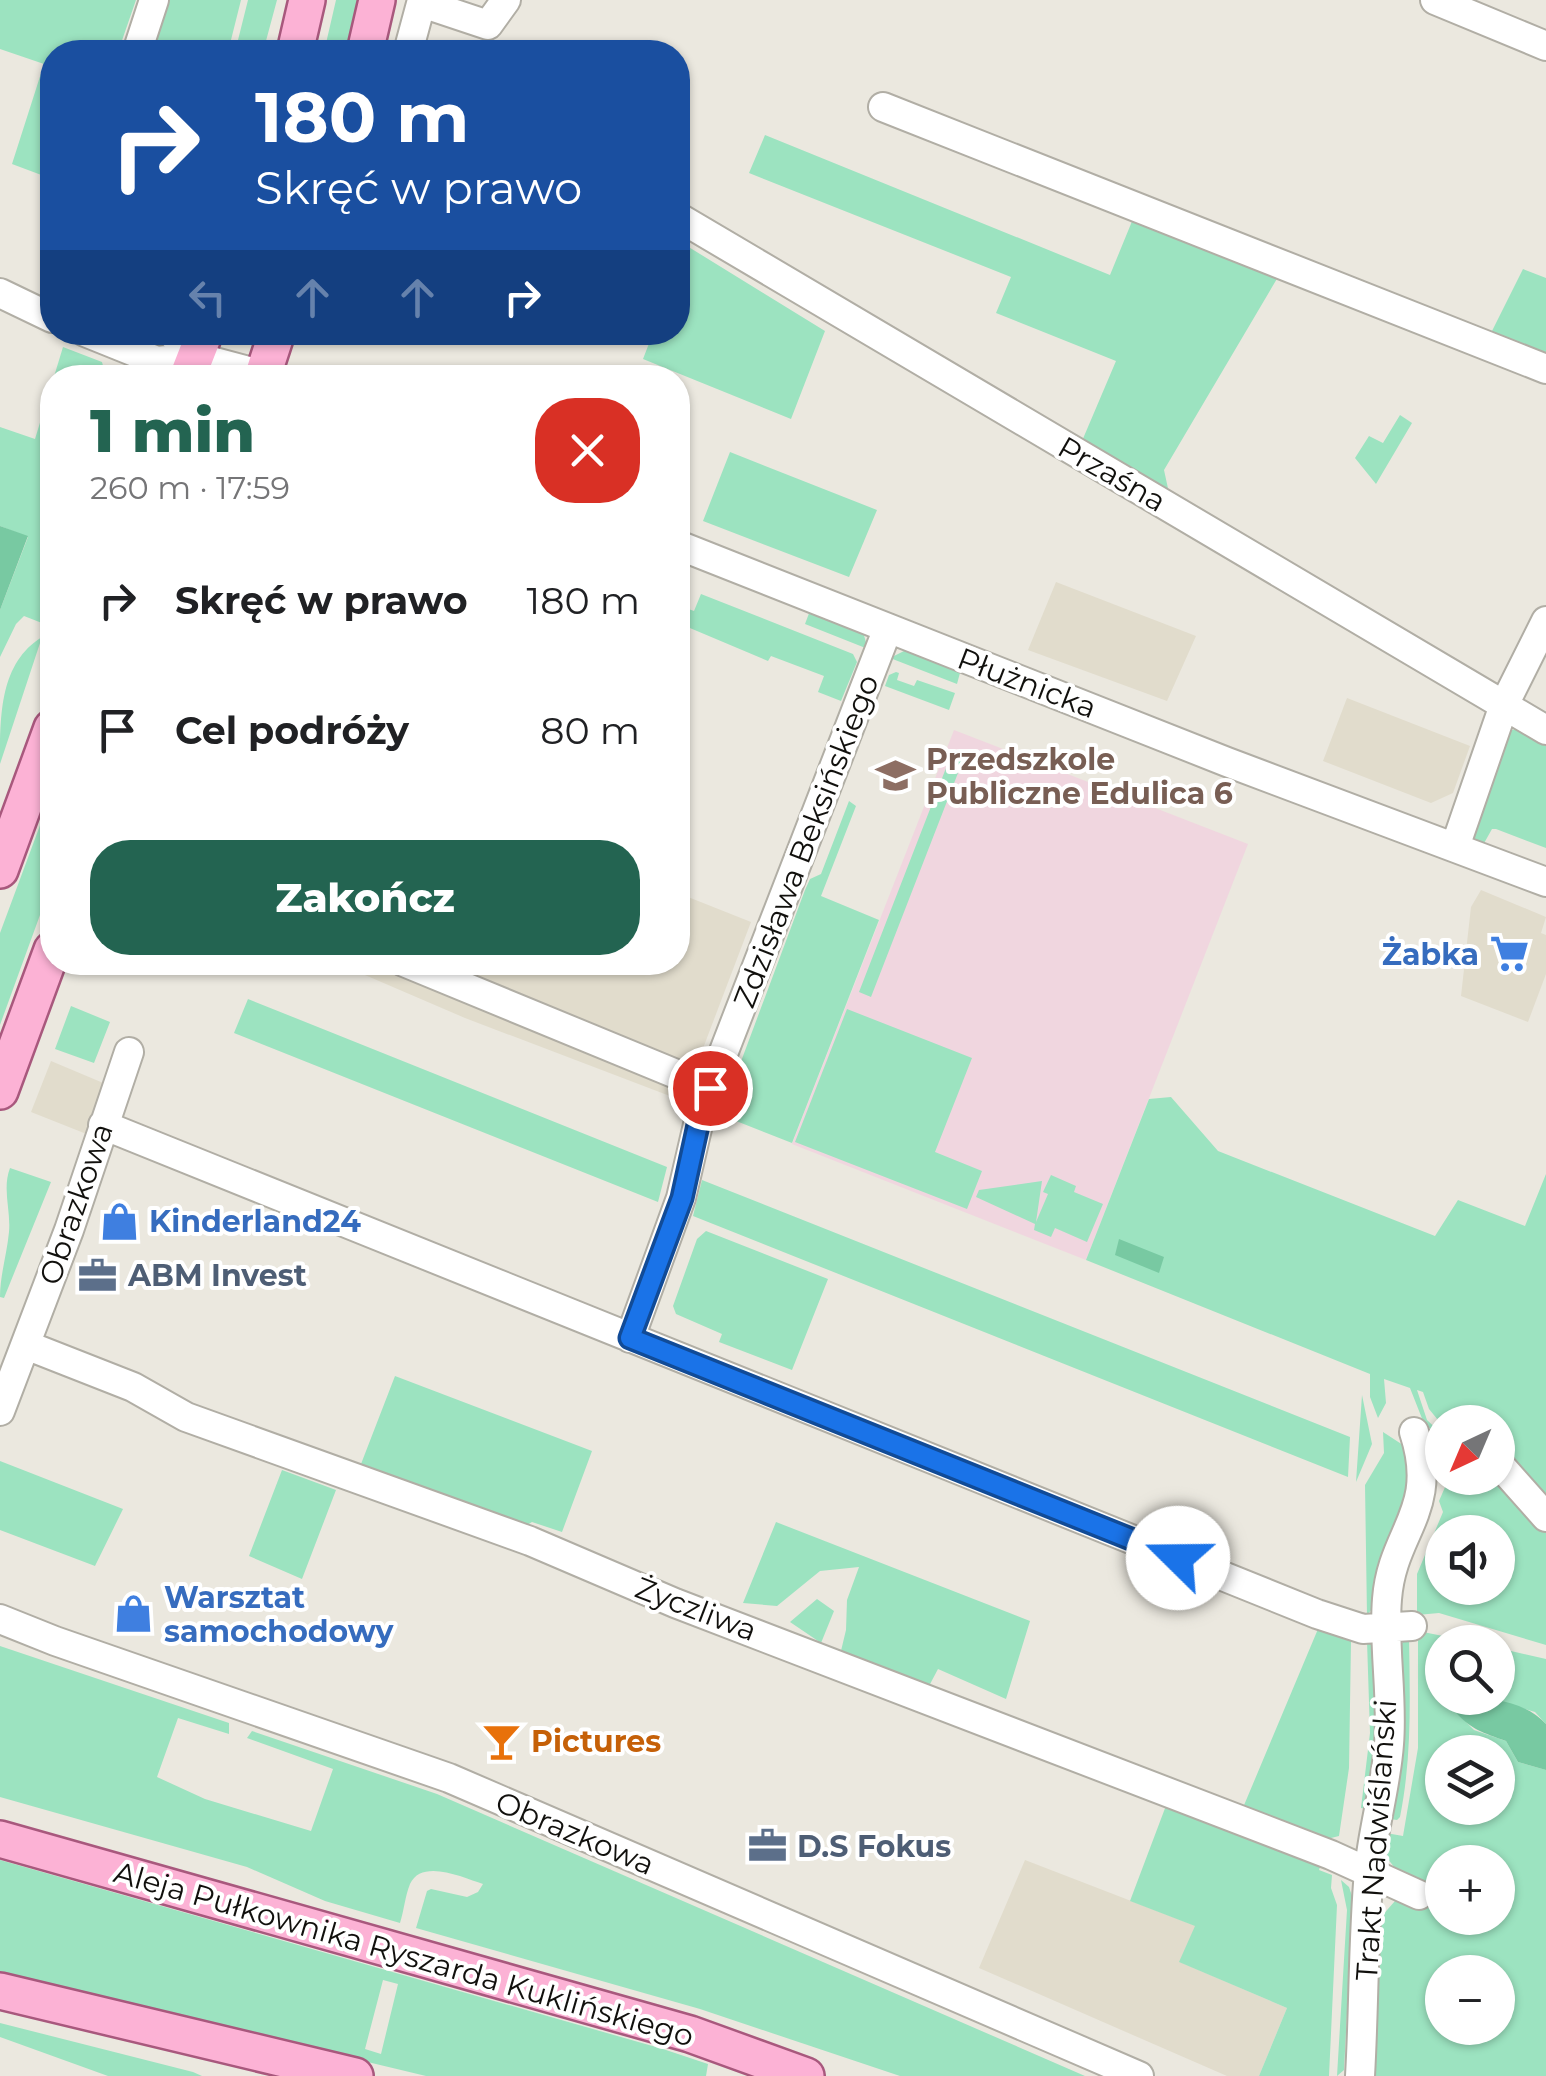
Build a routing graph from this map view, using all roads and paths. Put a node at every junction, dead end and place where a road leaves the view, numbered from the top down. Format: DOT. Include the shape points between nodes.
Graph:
graph roads {
  1 [pos="154,0"];
  2 [pos="307,0"];
  3 [pos="376,0"];
  4 [pos="506,0"];
  5 [pos="1435,0"];
  6 [pos="422,2"];
  7 [pos="141,40"];
  8 [pos="298,40"];
  9 [pos="368,40"];
  10 [pos="411,40"];
  11 [pos="1546,46"];
  12 [pos="883,106"];
  13 [pos="690,224"];
  14 [pos="0,286"];
  15 [pos="0,293"];
  16 [pos="40,294"];
  17 [pos="40,312"];
  18 [pos="117,345"];
  19 [pos="189,350"];
  20 [pos="234,365"];
  21 [pos="1546,369"];
  22 [pos="690,550"];
  23 [pos="1546,621"];
  24 [pos="888,628"];
  25 [pos="1504,705"];
  26 [pos="1546,730"];
  27 [pos="40,761"];
  28 [pos="1455,848"];
  29 [pos="0,870"];
  30 [pos="1546,882"];
  31 [pos="43,975"];
  32 [pos="436,975"];
  33 [pos="129,1052"];
  34 [pos="710,1088"];
  35 [pos="0,1090"];
  36 [pos="104,1126"];
  37 [pos="630,1338"];
  38 [pos="26,1345"];
  39 [pos="0,1411"];
  40 [pos="1414,1432"];
  41 [pos="1515,1482"];
  42 [pos="1546,1517"];
  43 [pos="0,1619"];
  44 [pos="1399,1628"];
  45 [pos="0,1840"];
  46 [pos="1368,1872"];
  47 [pos="1419,1895"];
  48 [pos="0,1990"];
  49 [pos="354,2076"];
  50 [pos="806,2076"];
  51 [pos="1138,2076"];
  52 [pos="1360,2076"];
  1 -- 7 [label="street"];
  2 -- 8 [label="main road"];
  3 -- 9 [label="main road"];
  4 -- 6 [label="street" via="488,25"];
  5 -- 11 [label="street"];
  6 -- 10 [label="street"];
  12 -- 21 [label="street"];
  13 -- 25 [label="street, Przaśna"];
  14 -- 16 [label="street"];
  15 -- 17 [label="street"];
  18 -- 19 [label="street" via="157,361"];
  19 -- 20 [label="street"];
  22 -- 24 [label="street, Płużnicka"];
  23 -- 25 [label="street"];
  24 -- 28 [label="street, Płużnicka"];
  24 -- 34 [label="street, Zdzisława Beksińskiego"];
  25 -- 26 [label="street, Przaśna"];
  25 -- 28 [label="street"];
  27 -- 29 [label="main road"];
  28 -- 30 [label="street, Płużnicka"];
  31 -- 35 [label="main road"];
  32 -- 34 [label="street"];
  33 -- 36 [label="street, Obrazkowa"];
  34 -- 37 [label="street, Zdzisława Beksińskiego" via="682,1198"];
  36 -- 37 [label="street"];
  36 -- 38 [label="street, Obrazkowa"];
  37 -- 44 [label="street" via="1354,1628"];
  38 -- 39 [label="street, Obrazkowa"];
  38 -- 46 [label="street, Życzliwa" via="133,1387 186,1417 530,1541"];
  40 -- 44 [label="street, Trakt Nadwiślański" via="1423,1486 1387,1596"];
  41 -- 42 [label="street"];
  43 -- 51 [label="street, Obrazkowa" via="449,1778"];
  44 -- 46 [label="street, Trakt Nadwiślański" via="1390,1740"];
  45 -- 50 [label="main road, Aleja Pułkownika Ryszarda Kuklińskiego" via="690,2034"];
  46 -- 47 [label="street, Życzliwa"];
  46 -- 52 [label="street, Trakt Nadwiślański"];
  48 -- 49 [label="main road"];
}
